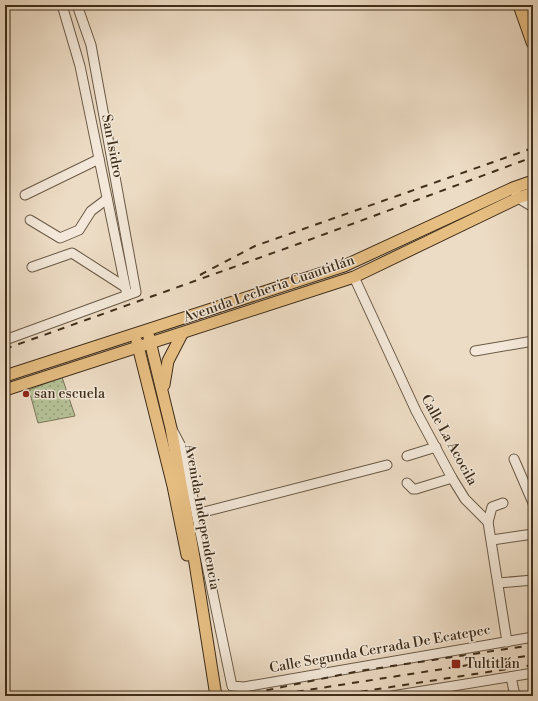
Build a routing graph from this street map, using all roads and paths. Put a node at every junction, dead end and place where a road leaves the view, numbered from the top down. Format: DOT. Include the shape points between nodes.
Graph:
graph roads {
  1 [pos="62,5"];
  2 [pos="77,5"];
  3 [pos="520,5"];
  4 [pos="533,42"];
  5 [pos="99,159"];
  6 [pos="533,181"];
  7 [pos="516,193"];
  8 [pos="533,193"];
  9 [pos="25,195"];
  10 [pos="107,199"];
  11 [pos="533,207"];
  12 [pos="30,220"];
  13 [pos="32,267"];
  14 [pos="354,277"];
  15 [pos="129,291"];
  16 [pos="146,330"];
  17 [pos="135,334"];
  18 [pos="182,334"];
  19 [pos="5,340"];
  20 [pos="533,341"];
  21 [pos="151,344"];
  22 [pos="138,348"];
  23 [pos="475,351"];
  24 [pos="5,376"];
  25 [pos="5,390"];
  26 [pos="163,392"];
  27 [pos="171,428"];
  28 [pos="436,447"];
  29 [pos="407,456"];
  30 [pos="514,459"];
  31 [pos="386,465"];
  32 [pos="452,478"];
  33 [pos="407,483"];
  34 [pos="503,503"];
  35 [pos="533,503"];
  36 [pos="196,514"];
  37 [pos="488,522"];
  38 [pos="533,534"];
  39 [pos="492,540"];
  40 [pos="192,564"];
  41 [pos="533,580"];
  42 [pos="498,583"];
  43 [pos="533,637"];
  44 [pos="506,642"];
  45 [pos="533,673"];
  46 [pos="511,677"];
  47 [pos="210,696"];
  48 [pos="216,696"];
  49 [pos="392,696"];
  50 [pos="515,696"];
  1 -- 5 [label="street, San Isidro" via="80,66"];
  2 -- 15 [label="street, San Isidro" via="91,45"];
  3 -- 4 [label="highway"];
  5 -- 9 [label="street"];
  5 -- 10 [label="street, San Isidro"];
  6 -- 7 [label="main road, Avenida Lecheria Cuautitlán"];
  7 -- 8 [label="main road, Avenida Lecheria Cuautitlán"];
  7 -- 11 [label="street"];
  7 -- 14 [label="main road, Avenida Lecheria Cuautitlán"];
  7 -- 16 [label="main road, Avenida Lecheria Cuautitlán" via="344,266"];
  10 -- 12 [label="street" via="91,210 79,230 60,238"];
  10 -- 15 [label="street, San Isidro"];
  13 -- 15 [label="street" via="72,253"];
  14 -- 18 [label="main road, Avenida Lecheria Cuautitlán"];
  14 -- 28 [label="street, Calle La Acocila" via="416,411"];
  15 -- 19 [label="street"];
  16 -- 17 [label="main road, Avenida Lecheria Cuautitlán"];
  16 -- 21 [label="main road"];
  17 -- 22 [label="main road"];
  17 -- 24 [label="main road, Avenida Lecheria Cuautitlán"];
  18 -- 21 [label="main road, Avenida Lecheria Cuautitlán"];
  18 -- 26 [label="main road" via="168,361"];
  20 -- 23 [label="street"];
  21 -- 22 [label="main road, Avenida Lecheria Cuautitlán"];
  21 -- 26 [label="main road, Avenida Independencia"];
  22 -- 25 [label="main road, Avenida Lecheria Cuautitlán"];
  22 -- 40 [label="main road, Avenida Independencia"];
  26 -- 27 [label="main road, Avenida Independencia"];
  27 -- 36 [label="street" via="183,450"];
  27 -- 40 [label="main road, Avenida Independencia"];
  28 -- 29 [label="street"];
  28 -- 32 [label="street, Calle La Acocila"];
  30 -- 35 [label="street"];
  31 -- 36 [label="street"];
  32 -- 33 [label="street" via="416,489"];
  32 -- 37 [label="street, Calle La Acocila" via="466,499"];
  34 -- 37 [label="street" via="492,507"];
  36 -- 44 [label="street, Calle Segunda Cerrada De Ecatepec" via="232,686"];
  37 -- 39 [label="street"];
  38 -- 39 [label="street"];
  39 -- 42 [label="street"];
  40 -- 47 [label="main road, Avenida Independencia"];
  40 -- 48 [label="main road, Avenida Independencia"];
  41 -- 42 [label="street"];
  42 -- 44 [label="street"];
  43 -- 44 [label="street, Calle Segunda Cerrada De Ecatepec"];
  45 -- 46 [label="street"];
  46 -- 49 [label="street"];
  46 -- 50 [label="street"];
}
